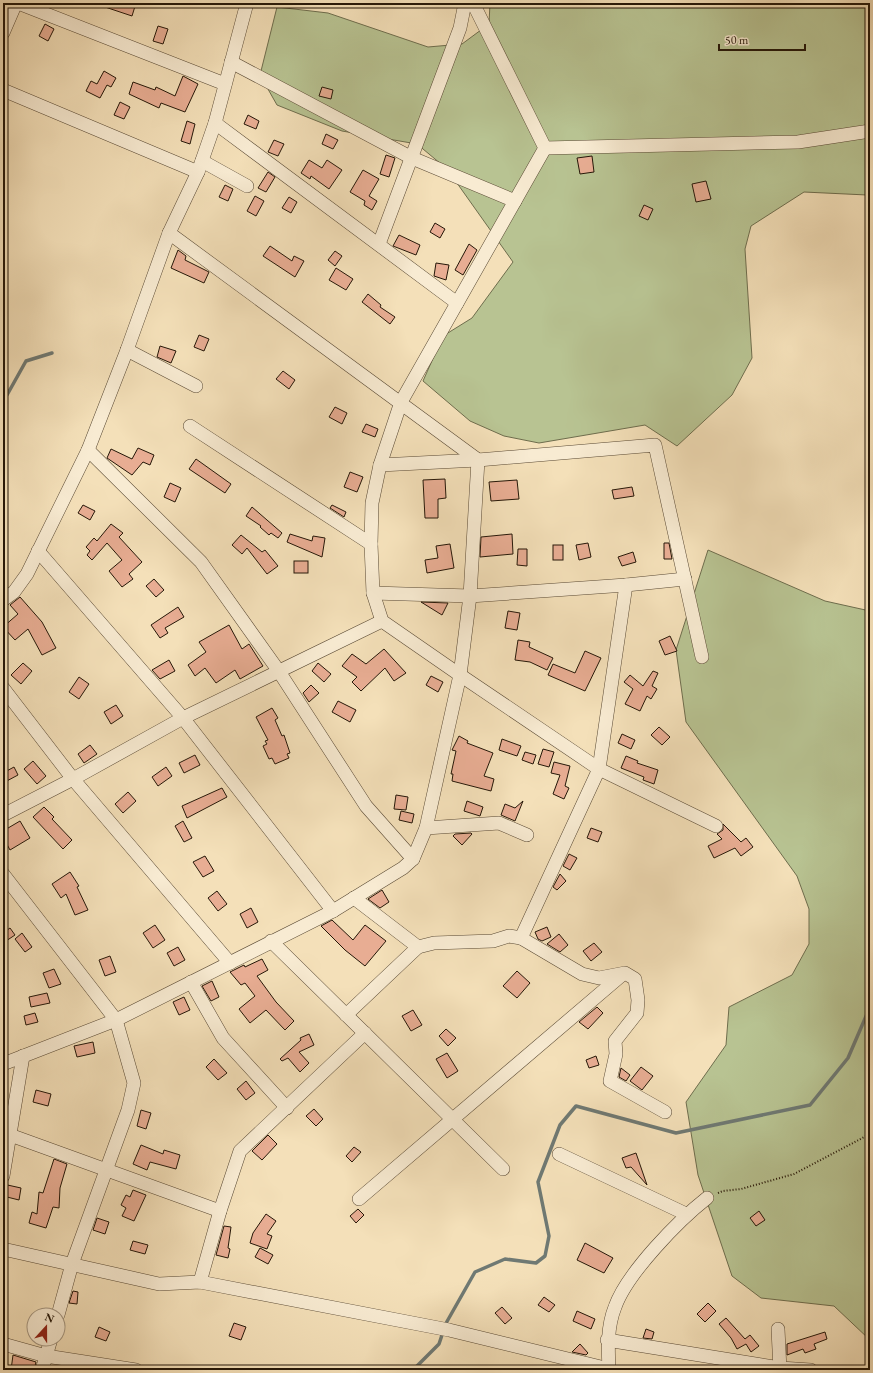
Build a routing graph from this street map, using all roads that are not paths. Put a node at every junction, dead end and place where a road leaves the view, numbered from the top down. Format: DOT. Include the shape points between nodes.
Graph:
graph roads {
  1 [pos="17,3"];
  2 [pos="247,3"];
  3 [pos="465,3"];
  4 [pos="474,3"];
  5 [pos="3,33"];
  6 [pos="231,62"];
  7 [pos="225,84"];
  8 [pos="3,90"];
  9 [pos="215,123"];
  10 [pos="870,131"];
  11 [pos="545,148"];
  12 [pos="412,158"];
  13 [pos="200,167"];
  14 [pos="247,186"];
  15 [pos="515,201"];
  16 [pos="170,233"];
  17 [pos="379,244"];
  18 [pos="457,303"];
  19 [pos="127,350"];
  20 [pos="196,386"];
  21 [pos="401,402"];
  22 [pos="190,426"];
  23 [pos="88,450"];
  24 [pos="478,460"];
  25 [pos="380,465"];
  26 [pos="371,544"];
  27 [pos="38,550"];
  28 [pos="685,579"];
  29 [pos="626,585"];
  30 [pos="373,593"];
  31 [pos="470,596"];
  32 [pos="3,600"];
  33 [pos="382,621"];
  34 [pos="702,658"];
  35 [pos="278,670"];
  36 [pos="460,675"];
  37 [pos="3,688"];
  38 [pos="183,718"];
  39 [pos="599,770"];
  40 [pos="73,779"];
  41 [pos="3,815"];
  42 [pos="716,826"];
  43 [pos="426,828"];
  44 [pos="527,835"];
  45 [pos="413,859"];
  46 [pos="3,874"];
  47 [pos="354,898"];
  48 [pos="333,912"];
  49 [pos="521,938"];
  50 [pos="271,941"];
  51 [pos="418,947"];
  52 [pos="230,963"];
  53 [pos="625,973"];
  54 [pos="190,982"];
  55 [pos="346,1015"];
  56 [pos="116,1020"];
  57 [pos="365,1033"];
  58 [pos="23,1056"];
  59 [pos="3,1064"];
  60 [pos="287,1108"];
  61 [pos="664,1112"];
  62 [pos="452,1119"];
  63 [pos="10,1135"];
  64 [pos="559,1154"];
  65 [pos="106,1169"];
  66 [pos="503,1169"];
  67 [pos="3,1176"];
  68 [pos="707,1198"];
  69 [pos="359,1199"];
  70 [pos="220,1211"];
  71 [pos="686,1214"];
  72 [pos="3,1249"];
  73 [pos="72,1264"];
  74 [pos="200,1282"];
  75 [pos="60,1307"];
  76 [pos="778,1329"];
  77 [pos="607,1340"];
  78 [pos="3,1344"];
  79 [pos="49,1347"];
  80 [pos="46,1356"];
  81 [pos="780,1369"];
  82 [pos="42,1370"];
  83 [pos="136,1370"];
  84 [pos="609,1370"];
  85 [pos="811,1370"];
  1 -- 5 [label="street"];
  1 -- 7 [label="street"];
  2 -- 6 [label="street"];
  3 -- 12 [label="street" via="460,28"];
  4 -- 11 [label="street"];
  6 -- 7 [label="street"];
  6 -- 12 [label="street"];
  7 -- 9 [label="street"];
  8 -- 13 [label="street"];
  9 -- 13 [label="street"];
  9 -- 17 [label="street"];
  10 -- 11 [label="street" via="798,142"];
  11 -- 15 [label="street"];
  12 -- 15 [label="street"];
  12 -- 17 [label="street"];
  13 -- 14 [label="street"];
  13 -- 16 [label="street"];
  15 -- 18 [label="street"];
  16 -- 19 [label="street"];
  16 -- 21 [label="street"];
  17 -- 18 [label="street"];
  18 -- 21 [label="street"];
  19 -- 20 [label="street"];
  19 -- 23 [label="street"];
  21 -- 24 [label="street"];
  21 -- 25 [label="street"];
  22 -- 26 [label="street"];
  23 -- 27 [label="street"];
  23 -- 35 [label="street" via="201,562"];
  24 -- 25 [label="street"];
  24 -- 28 [label="street" via="656,445"];
  24 -- 31 [label="street"];
  25 -- 26 [label="street" via="372,503"];
  26 -- 30 [label="street"];
  27 -- 32 [label="street" via="28,574 14,592"];
  27 -- 38 [label="street"];
  28 -- 29 [label="street"];
  28 -- 34 [label="street"];
  29 -- 31 [label="street"];
  29 -- 39 [label="street"];
  30 -- 31 [label="street"];
  30 -- 33 [label="street"];
  31 -- 36 [label="street"];
  33 -- 35 [label="street"];
  33 -- 36 [label="street"];
  35 -- 38 [label="street"];
  35 -- 45 [label="street" via="366,806"];
  36 -- 39 [label="street"];
  36 -- 43 [label="street"];
  37 -- 40 [label="street"];
  38 -- 40 [label="street"];
  38 -- 48 [label="street"];
  39 -- 42 [label="street"];
  39 -- 49 [label="street"];
  40 -- 41 [label="street"];
  40 -- 52 [label="street"];
  43 -- 44 [label="street" via="500,823"];
  43 -- 45 [label="street"];
  45 -- 47 [label="street" via="404,868"];
  46 -- 56 [label="street"];
  47 -- 48 [label="street"];
  47 -- 51 [label="street"];
  48 -- 50 [label="street"];
  49 -- 51 [label="street" via="509,936 493,941 434,943"];
  49 -- 53 [label="street" via="582,974 599,978"];
  50 -- 52 [label="street"];
  50 -- 55 [label="street"];
  51 -- 55 [label="street"];
  52 -- 54 [label="street"];
  53 -- 61 [label="street" via="635,978 638,1000 636,1013 615,1041 616,1054 610,1082"];
  53 -- 62 [label="street"];
  54 -- 56 [label="street"];
  54 -- 60 [label="street" via="223,1038"];
  55 -- 57 [label="street"];
  56 -- 58 [label="street"];
  56 -- 65 [label="street" via="134,1083 128,1110"];
  57 -- 60 [label="street"];
  57 -- 62 [label="street"];
  58 -- 59 [label="street"];
  58 -- 63 [label="street"];
  60 -- 70 [label="street" via="240,1152"];
  62 -- 66 [label="street"];
  62 -- 69 [label="street"];
  63 -- 65 [label="street"];
  63 -- 67 [label="street"];
  64 -- 71 [label="street"];
  65 -- 70 [label="street"];
  65 -- 73 [label="street"];
  68 -- 71 [label="street"];
  70 -- 74 [label="street"];
  71 -- 77 [label="street" via="627,1281 614,1307"];
  72 -- 73 [label="street"];
  73 -- 74 [label="street" via="159,1284"];
  73 -- 75 [label="street"];
  74 -- 84 [label="street" via="449,1330"];
  76 -- 81 [label="street"];
  77 -- 81 [label="street"];
  77 -- 84 [label="street"];
  78 -- 80 [label="street"];
  79 -- 80 [label="street"];
  80 -- 82 [label="street"];
  80 -- 83 [label="street"];
  81 -- 85 [label="street"];
}
